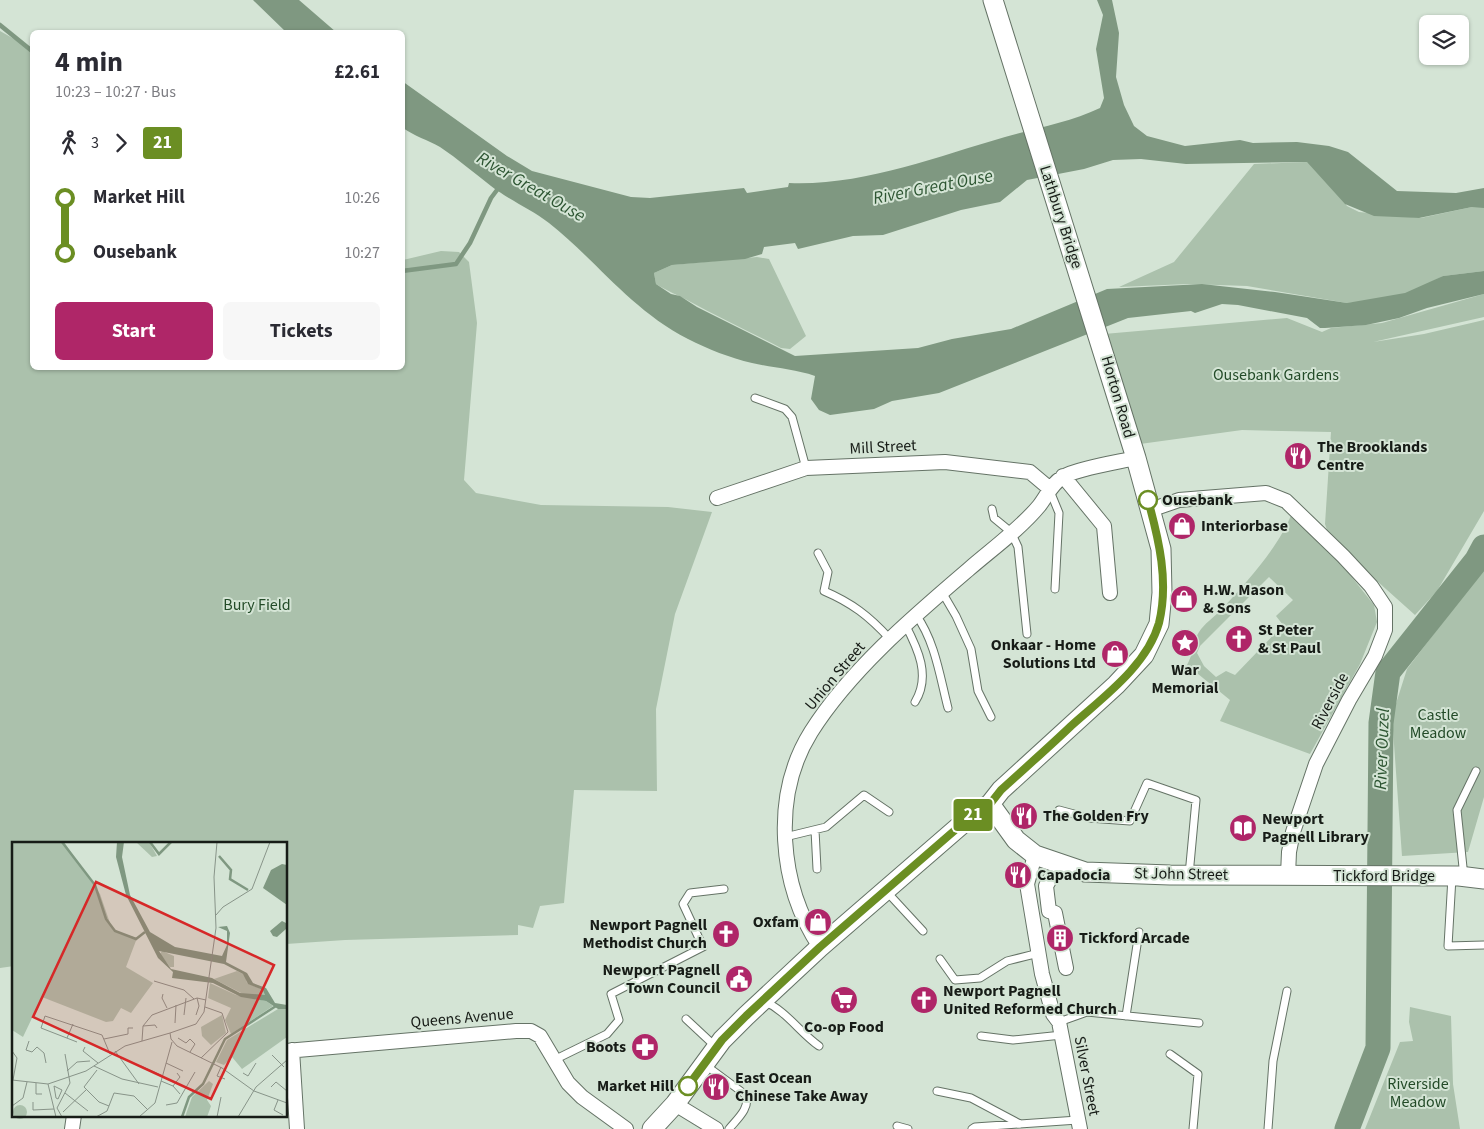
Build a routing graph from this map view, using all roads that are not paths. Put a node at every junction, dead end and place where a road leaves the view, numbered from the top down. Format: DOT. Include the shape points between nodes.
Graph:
graph roads {
  1 [pos="993,0"];
  2 [pos="1100,336"];
  3 [pos="755,398"];
  4 [pos="1136,458"];
  5 [pos="806,468"];
  6 [pos="1063,476"];
  7 [pos="1049,488"];
  8 [pos="716,498"];
  9 [pos="992,509"];
  10 [pos="1150,510"];
  11 [pos="1006,536"];
  12 [pos="818,553"];
  13 [pos="1055,590"];
  14 [pos="942,592"];
  15 [pos="1110,593"];
  16 [pos="916,615"];
  17 [pos="905,624"];
  18 [pos="1027,634"];
  19 [pos="890,638"];
  20 [pos="915,702"];
  21 [pos="948,708"];
  22 [pos="991,717"];
  23 [pos="1476,771"];
  24 [pos="990,804"];
  25 [pos="1059,810"];
  26 [pos="889,812"];
  27 [pos="815,830"];
  28 [pos="785,838"];
  29 [pos="1035,855"];
  30 [pos="817,869"];
  31 [pos="1189,875"];
  32 [pos="1288,875"];
  33 [pos="1309,876"];
  34 [pos="1459,876"];
  35 [pos="1050,879"];
  36 [pos="1484,879"];
  37 [pos="724,889"];
  38 [pos="886,892"];
  39 [pos="923,931"];
  40 [pos="1139,932"];
  41 [pos="1484,945"];
  42 [pos="820,947"];
  43 [pos="1039,954"];
  44 [pos="940,960"];
  45 [pos="1066,968"];
  46 [pos="1287,991"];
  47 [pos="762,1001"];
  48 [pos="1126,1016"];
  49 [pos="686,1019"];
  50 [pos="1199,1023"];
  51 [pos="1061,1029"];
  52 [pos="981,1036"];
  53 [pos="819,1046"];
  54 [pos="716,1048"];
  55 [pos="289,1050"];
  56 [pos="1170,1054"];
  57 [pos="554,1060"];
  58 [pos="704,1064"];
  59 [pos="937,1091"];
  60 [pos="675,1104"];
  61 [pos="74,1116"];
  62 [pos="1020,1124"];
  63 [pos="1079,1125"];
  64 [pos="897,1126"];
  65 [pos="72,1129"];
  66 [pos="297,1129"];
  67 [pos="626,1129"];
  68 [pos="652,1129"];
  69 [pos="716,1129"];
  70 [pos="729,1129"];
  71 [pos="908,1129"];
  72 [pos="972,1129"];
  73 [pos="1193,1129"];
  74 [pos="1268,1129"];
  1 -- 2 [label="main road, Lathbury Bridge"];
  2 -- 4 [label="main road, Horton Road"];
  3 -- 5 [label="lane" via="784,409 792,418"];
  4 -- 6 [label="street"];
  4 -- 10 [label="main road, Horton Road"];
  5 -- 7 [label="street, Mill Street" via="945,462 1030,472"];
  5 -- 8 [label="street, Mill Street"];
  6 -- 7 [label="street, Union Street"];
  6 -- 15 [label="street" via="1104,526"];
  7 -- 11 [label="street, Union Street" via="1039,505"];
  7 -- 13 [label="lane" via="1059,513"];
  9 -- 11 [label="lane"];
  10 -- 24 [label="main road, Horton Road" via="1161,549 1162,594 1158,624 1144,655"];
  10 -- 32 [label="street, Riverside" via="1179,500 1266,493 1286,501 1343,556 1371,586 1385,607 1385,630 1375,656 1316,764 1293,832"];
  11 -- 14 [label="street, Union Street"];
  11 -- 18 [label="lane" via="1018,547"];
  12 -- 19 [label="lane" via="828,572 824,591 868,616"];
  14 -- 16 [label="street, Union Street"];
  14 -- 22 [label="lane" via="971,649 978,691"];
  16 -- 17 [label="street, Union Street"];
  16 -- 21 [label="lane" via="924,626"];
  17 -- 19 [label="street, Union Street"];
  17 -- 20 [label="lane" via="920,659 923,679 922,692"];
  19 -- 28 [label="street, Union Street" via="810,733 796,766 787,800"];
  23 -- 34 [label="lane" via="1457,810"];
  24 -- 29 [label="main road, St John Street" via="1016,840"];
  24 -- 38 [label="main road, Horton Road" via="969,818"];
  25 -- 31 [label="lane" via="1089,818 1130,821 1147,783 1196,800"];
  26 -- 27 [label="lane" via="864,795 826,827"];
  27 -- 28 [label="lane"];
  27 -- 30 [label="lane"];
  28 -- 42 [label="street, Union Street" via="795,896"];
  29 -- 31 [label="main road, St John Street" via="1084,872"];
  29 -- 43 [label="street, Silver Street" via="1027,884"];
  31 -- 32 [label="main road, St John Street"];
  32 -- 33 [label="main road, St John Street"];
  33 -- 34 [label="main road, Tickford Bridge"];
  34 -- 36 [label="main road, Tickford Bridge"];
  34 -- 41 [label="lane" via="1448,946"];
  35 -- 45 [label="street" via="1046,886 1049,911 1055,913"];
  37 -- 57 [label="lane" via="690,893 683,904 703,947 612,994 619,1020 607,1034"];
  38 -- 39 [label="lane"];
  38 -- 42 [label="main road, Horton Road"];
  40 -- 48 [label="lane"];
  42 -- 47 [label="main road, Horton Road"];
  43 -- 44 [label="lane" via="1007,961 980,978 955,980"];
  43 -- 51 [label="street, Silver Street" via="1053,1014"];
  46 -- 74 [label="lane" via="1273,1061"];
  47 -- 53 [label="lane" via="790,1019"];
  47 -- 54 [label="main road, Horton Road"];
  48 -- 50 [label="lane"];
  48 -- 51 [label="lane" via="1087,1012"];
  49 -- 54 [label="lane"];
  51 -- 52 [label="lane" via="1013,1040"];
  51 -- 63 [label="street, Silver Street"];
  54 -- 58 [label="main road, Horton Road"];
  55 -- 57 [label="street, Queens Avenue" via="516,1031 540,1036"];
  55 -- 66 [label="street"];
  56 -- 73 [label="lane" via="1198,1074"];
  57 -- 67 [label="street, Queens Avenue" via="568,1083 582,1097"];
  58 -- 60 [label="main road, Horton Road"];
  58 -- 70 [label="lane" via="746,1095 748,1101 744,1112"];
  59 -- 62 [label="lane" via="970,1098"];
  60 -- 68 [label="main road, Horton Road"];
  60 -- 69 [label="street"];
  61 -- 65 [label="street"];
  62 -- 63 [label="lane"];
  62 -- 72 [label="lane"];
  64 -- 71 [label="lane"];
}
